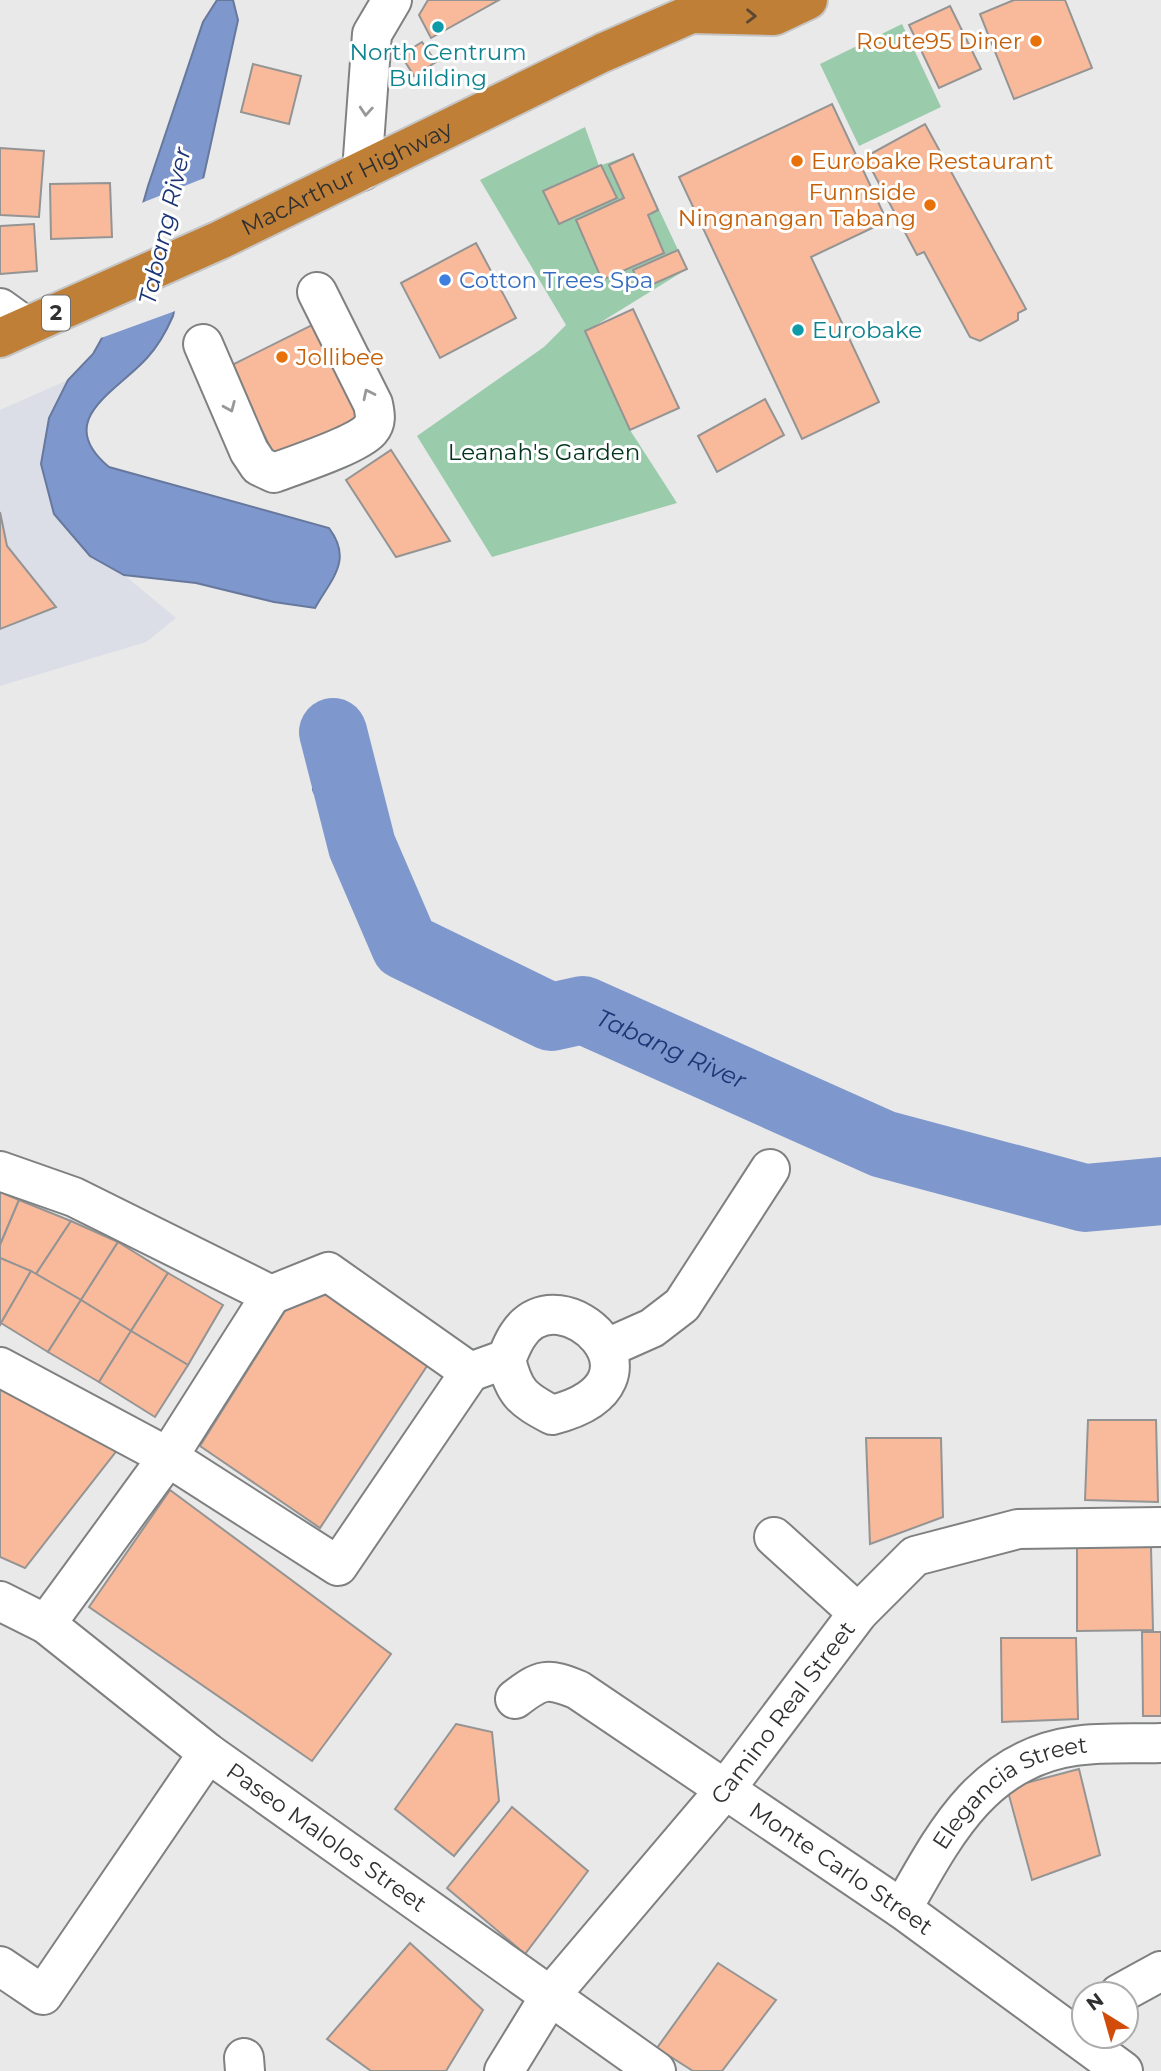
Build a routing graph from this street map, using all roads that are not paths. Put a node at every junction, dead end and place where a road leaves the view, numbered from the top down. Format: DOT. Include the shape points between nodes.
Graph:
graph roads {
  1 [pos="392,0"];
  2 [pos="808,0"];
  3 [pos="698,7"];
  4 [pos="362,171"];
  5 [pos="317,292"];
  6 [pos="8,324"];
  7 [pos="203,344"];
  8 [pos="770,1169"];
  9 [pos="0,1171"];
  10 [pos="271,1295"];
  11 [pos="607,1348"];
  12 [pos="506,1359"];
  13 [pos="0,1367"];
  14 [pos="470,1372"];
  15 [pos="168,1457"];
  16 [pos="1161,1527"];
  17 [pos="774,1537"];
  18 [pos="0,1601"];
  19 [pos="858,1613"];
  20 [pos="46,1624"];
  21 [pos="515,1699"];
  22 [pos="1161,1743"];
  23 [pos="208,1753"];
  24 [pos="724,1791"];
  25 [pos="902,1909"];
  26 [pos="0,1966"];
  27 [pos="1161,1971"];
  28 [pos="1140,1982"];
  29 [pos="551,1996"];
  30 [pos="1070,2025"];
  31 [pos="1102,2050"];
  32 [pos="504,2071"];
  33 [pos="656,2071"];
  34 [pos="1123,2071"];
  1 -- 4 [label="street, one-way" via="372,34"];
  3 -- 2 [label="highway, MacArthur Highway / 2, one-way" via="774,16"];
  3 -- 4 [label="highway, MacArthur Highway / 2"];
  4 -- 6 [label="highway, MacArthur Highway / 2" via="112,290"];
  7 -- 5 [label="street, one-way" via="259,466 274,473 351,442 369,432 376,421 373,404"];
  8 -- 11 [label="street" via="682,1305 652,1328"];
  9 -- 10 [label="street" via="74,1197"];
  10 -- 14 [label="street" via="328,1272"];
  10 -- 15 [label="street"];
  11 -- 12 [label="street" via="590,1326 568,1316 540,1316 519,1333"];
  11 -- 12 [label="street" via="611,1372 600,1394 579,1408 552,1415 525,1401 512,1381"];
  12 -- 14 [label="street"];
  13 -- 15 [label="street"];
  14 -- 15 [label="street" via="338,1566"];
  15 -- 20 [label="street"];
  16 -- 19 [label="street, Camino Real Street" via="1018,1529 915,1556"];
  17 -- 19 [label="street"];
  18 -- 20 [label="street, Paseo Malolos Street"];
  19 -- 24 [label="street, Camino Real Street"];
  20 -- 23 [label="street, Paseo Malolos Street"];
  21 -- 24 [label="street, Monte Carlo Street" via="537,1682 555,1681 578,1690"];
  22 -- 25 [label="street, Elegancia Street" via="1074,1746 1024,1759 982,1788 934,1852"];
  23 -- 26 [label="street" via="43,1995"];
  23 -- 29 [label="street, Paseo Malolos Street"];
  24 -- 25 [label="street, Monte Carlo Street"];
  24 -- 29 [label="street, Camino Real Street"];
  25 -- 30 [label="street, Monte Carlo Street"];
  27 -- 28 [label="street"];
  29 -- 32 [label="street, Camino Real Street"];
  29 -- 33 [label="street, Paseo Malolos Street"];
  31 -- 34 [label="street, Monte Carlo Street"];
}
